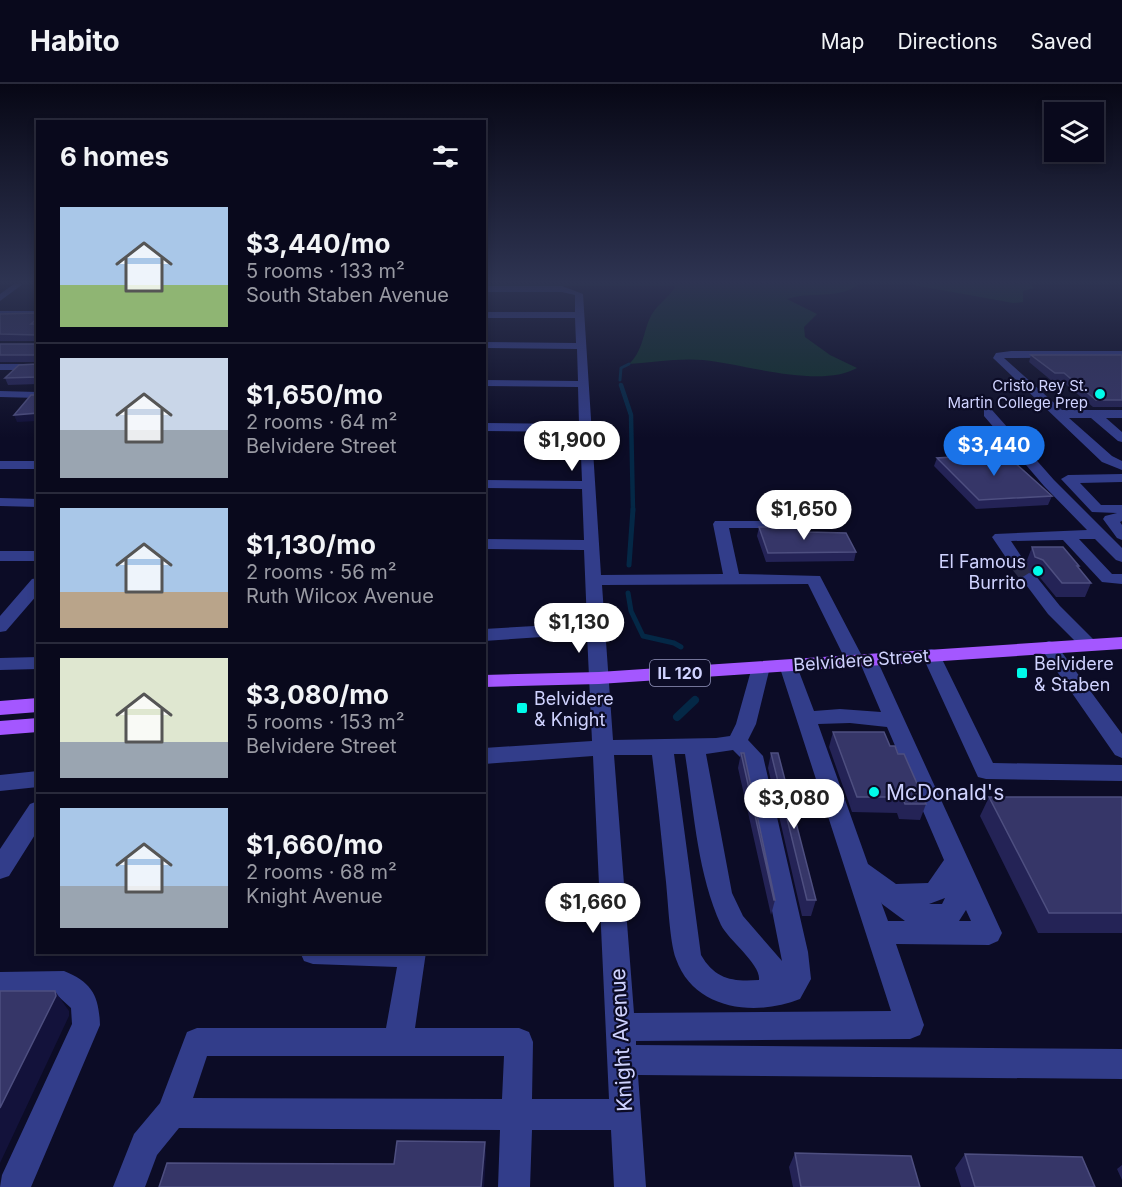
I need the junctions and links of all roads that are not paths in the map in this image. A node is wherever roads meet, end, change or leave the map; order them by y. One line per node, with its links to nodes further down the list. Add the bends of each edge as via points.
1 (581, 335): 3 (street, Knight Avenue)
2 (486, 345): 3 (street)
3 (582, 346): 8 (street, Knight Avenue)
4 (1122, 354): 12 (street, via 1000,355 998,358)
5 (0, 367): 6 (street)
6 (36, 367)
7 (486, 383): 8 (street)
8 (584, 384): 16 (street, Knight Avenue)
9 (0, 394): 10 (street)
10 (36, 395)
11 (988, 412): 29 (street, via 1049,483)
12 (1058, 414): 13 (street); 20 (street, via 1107,459)
13 (1094, 414): 14 (street); 17 (street)
14 (1122, 414)
15 (486, 427): 16 (street)
16 (586, 428): 23 (street, Knight Avenue)
17 (1122, 438)
18 (0, 465): 19 (street)
19 (36, 465)
20 (1122, 466)
21 (1122, 478): 26 (street, via 1068,478 1097,509)
22 (486, 484): 23 (street)
23 (589, 485): 33 (street, Knight Avenue)
24 (0, 502): 25 (street)
25 (36, 502)
26 (1122, 509)
27 (1122, 517): 31 (street, via 1110,519)
28 (764, 524): 37 (street, via 720,524)
29 (1101, 534): 30 (street); 36 (street)
30 (1067, 535): 38 (street); 46 (street, via 1000,537 1054,610)
31 (1122, 535)
32 (486, 544): 33 (street)
33 (592, 545): 39 (street, Knight Avenue)
34 (0, 556): 35 (street)
35 (36, 556)
36 (1122, 557)
37 (732, 578): 39 (street); 49 (street, via 814,579)
38 (1115, 579): 41 (street)
39 (593, 580): 43 (street, Knight Avenue)
40 (36, 585): 42 (street)
41 (1122, 595)
42 (0, 627)
43 (596, 628): 44 (street); 54 (street, Knight Avenue)
44 (486, 635)
45 (1122, 643): 46 (main road, Belvidere Street / IL 120)
46 (1089, 645): 47 (main road, Belvidere Street / IL 120)
47 (1048, 647): 48 (main road, Belvidere Street / IL 120); 67 (street)
48 (931, 656): 49 (main road, Belvidere Street / IL 120); 69 (street, via 986,771)
49 (861, 660): 52 (main road, Belvidere Street / IL 120); 60 (street)
50 (36, 663): 51 (street)
51 (0, 664)
52 (788, 665): 53 (main road, Belvidere Street / IL 120); 59 (street)
53 (761, 667): 54 (main road, Belvidere Street / IL 120); 63 (street, via 746,724)
54 (599, 678): 55 (main road, IL 120); 56 (main road, IL 120); 66 (street, Knight Avenue)
55 (486, 681)
56 (486, 690)
57 (36, 705): 58 (main road)
58 (0, 708)
59 (806, 720): 60 (street, via 852,715); 75 (street)
60 (895, 721): 74 (street)
61 (36, 725): 62 (main road)
62 (0, 728)
63 (737, 742): 65 (street); 79 (street, via 752,756 795,952 796,979 790,990)
64 (662, 747): 65 (street); 66 (street); 79 (street, via 688,957 697,975 712,989)
65 (694, 747): 79 (street, via 720,893 734,924 771,966 774,982)
66 (603, 748): 68 (street); 80 (street, Knight Avenue)
67 (1122, 750)
68 (486, 756)
69 (1122, 773)
70 (36, 779): 71 (street)
71 (0, 783)
72 (36, 813): 73 (street)
73 (2, 864)
74 (954, 865): 75 (street, via 959,897 956,908 947,916 916,914); 76 (street, via 989,933)
75 (858, 870): 76 (street)
76 (879, 932): 80 (street, via 910,1025)
77 (413, 954): 81 (street)
78 (0, 985): 87 (street, via 64,984 85,1002 86,1025)
79 (766, 993)
80 (620, 1027): 82 (street, Knight Avenue)
81 (399, 1041): 84 (street, via 197,1042); 85 (street, via 519,1042)
82 (622, 1060): 83 (street); 86 (street, Knight Avenue)
83 (1122, 1064)
84 (172, 1113): 85 (street); 88 (street, via 145,1145)
85 (516, 1115): 86 (street); 89 (street)
86 (626, 1115): 90 (street, Knight Avenue)
87 (14, 1187)
88 (129, 1187)
89 (514, 1187)
90 (630, 1187)

